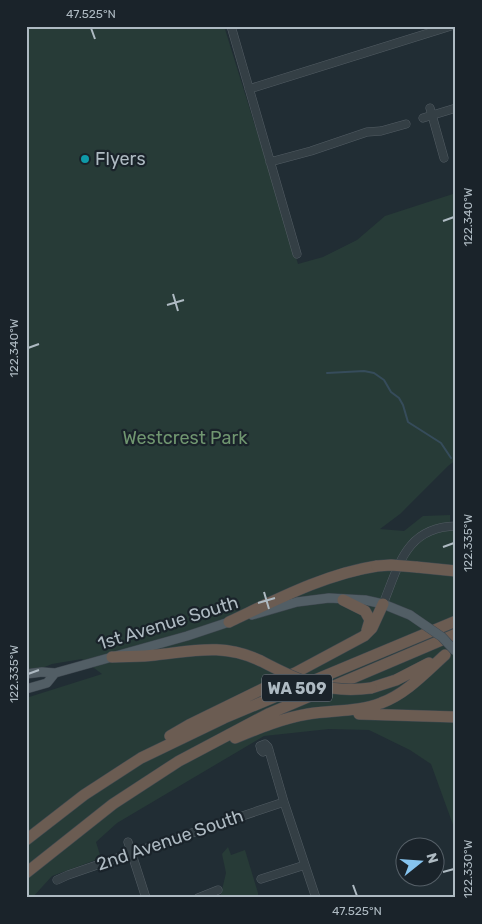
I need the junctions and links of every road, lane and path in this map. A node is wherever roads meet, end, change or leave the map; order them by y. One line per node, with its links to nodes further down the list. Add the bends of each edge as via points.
1 (230, 26): 3 (street)
2 (451, 26): 3 (street)
3 (249, 89): 9 (street)
4 (456, 108): 5 (street)
5 (431, 112): 6 (street); 8 (street)
6 (423, 118)
7 (406, 124): 9 (street, via 367,132)
8 (444, 158)
9 (270, 162): 10 (street)
10 (297, 254)
11 (456, 526): 14 (street, via 435,528 409,546)
12 (456, 571): 16 (highway, bridge, via 377,566 362,569 310,585)
13 (343, 600): 14 (main road, 1st Avenue South); 16 (main road, 1st Avenue South, via 329,598 297,602); 18 (highway, via 368,614 369,623)
14 (384, 604): 18 (highway, via 372,628); 19 (main road, 1st Avenue South, bridge, via 410,615 442,637)
15 (456, 621): 30 (highway, WA 509, via 224,718)
16 (229, 622): 20 (main road, 1st Avenue South)
17 (456, 634): 29 (highway, WA 509, via 277,710)
18 (364, 636): 30 (highway, via 189,725)
19 (453, 651): 20 (highway, bridge, via 396,680 371,688 345,690 298,680 239,652 213,649); 26 (highway, via 389,700)
20 (112, 657): 21 (main road, 1st Avenue South)
21 (52, 673): 22 (main road); 23 (main road); 24 (main road)
22 (26, 674)
23 (26, 681): 24 (main road)
24 (47, 683): 25 (main road)
25 (26, 689)
26 (325, 712): 27 (highway); 29 (highway, via 278,721)
27 (456, 717)
28 (269, 750): 31 (street)
29 (194, 754): 36 (highway, WA 509, via 113,804)
30 (140, 758): 32 (highway, WA 509, via 84,795)
31 (284, 802): 34 (street, 2nd Avenue South); 35 (street)
32 (26, 840)
33 (128, 842): 34 (street)
34 (132, 853): 38 (street, 2nd Avenue South); 40 (street)
35 (305, 866): 37 (street); 42 (street)
36 (26, 873)
37 (261, 879)
38 (57, 880)
39 (218, 890): 41 (street)
40 (146, 898)
41 (198, 898)
42 (316, 898)

